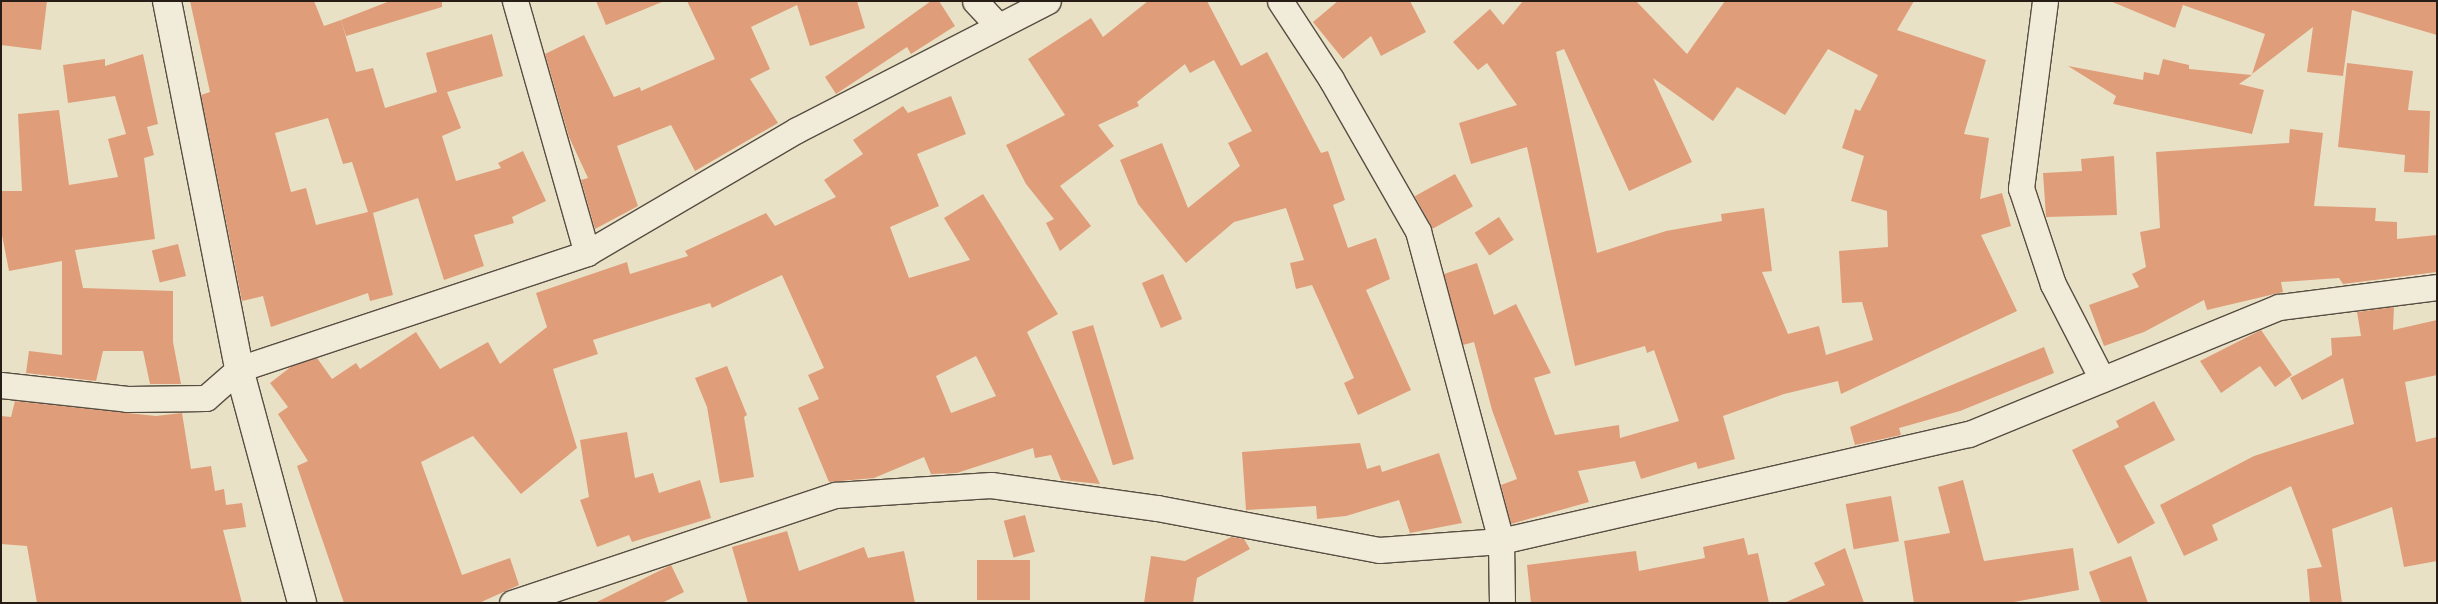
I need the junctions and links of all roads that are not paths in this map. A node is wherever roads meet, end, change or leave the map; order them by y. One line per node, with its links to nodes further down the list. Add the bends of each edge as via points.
1 (167, 1): 10 (street)
2 (515, 1): 8 (street)
3 (975, 1): 7 (street)
4 (1048, 1): 7 (street)
5 (1280, 1): 13 (street, via 1331,79 1418,231)
6 (2045, 1): 11 (street, via 2021,188 2052,284)
7 (998, 26): 8 (street, via 797,130)
8 (587, 253): 10 (street)
9 (2437, 287): 11 (street, via 2279,307)
10 (239, 369): 12 (street, via 206,398 127,399); 14 (street)
11 (2102, 379): 13 (street, via 1969,434)
12 (1, 385)
13 (1501, 541): 15 (street, via 1379,550 1157,508 991,485 835,495); 16 (street)
14 (302, 603)
15 (512, 603)
16 (1502, 603)

